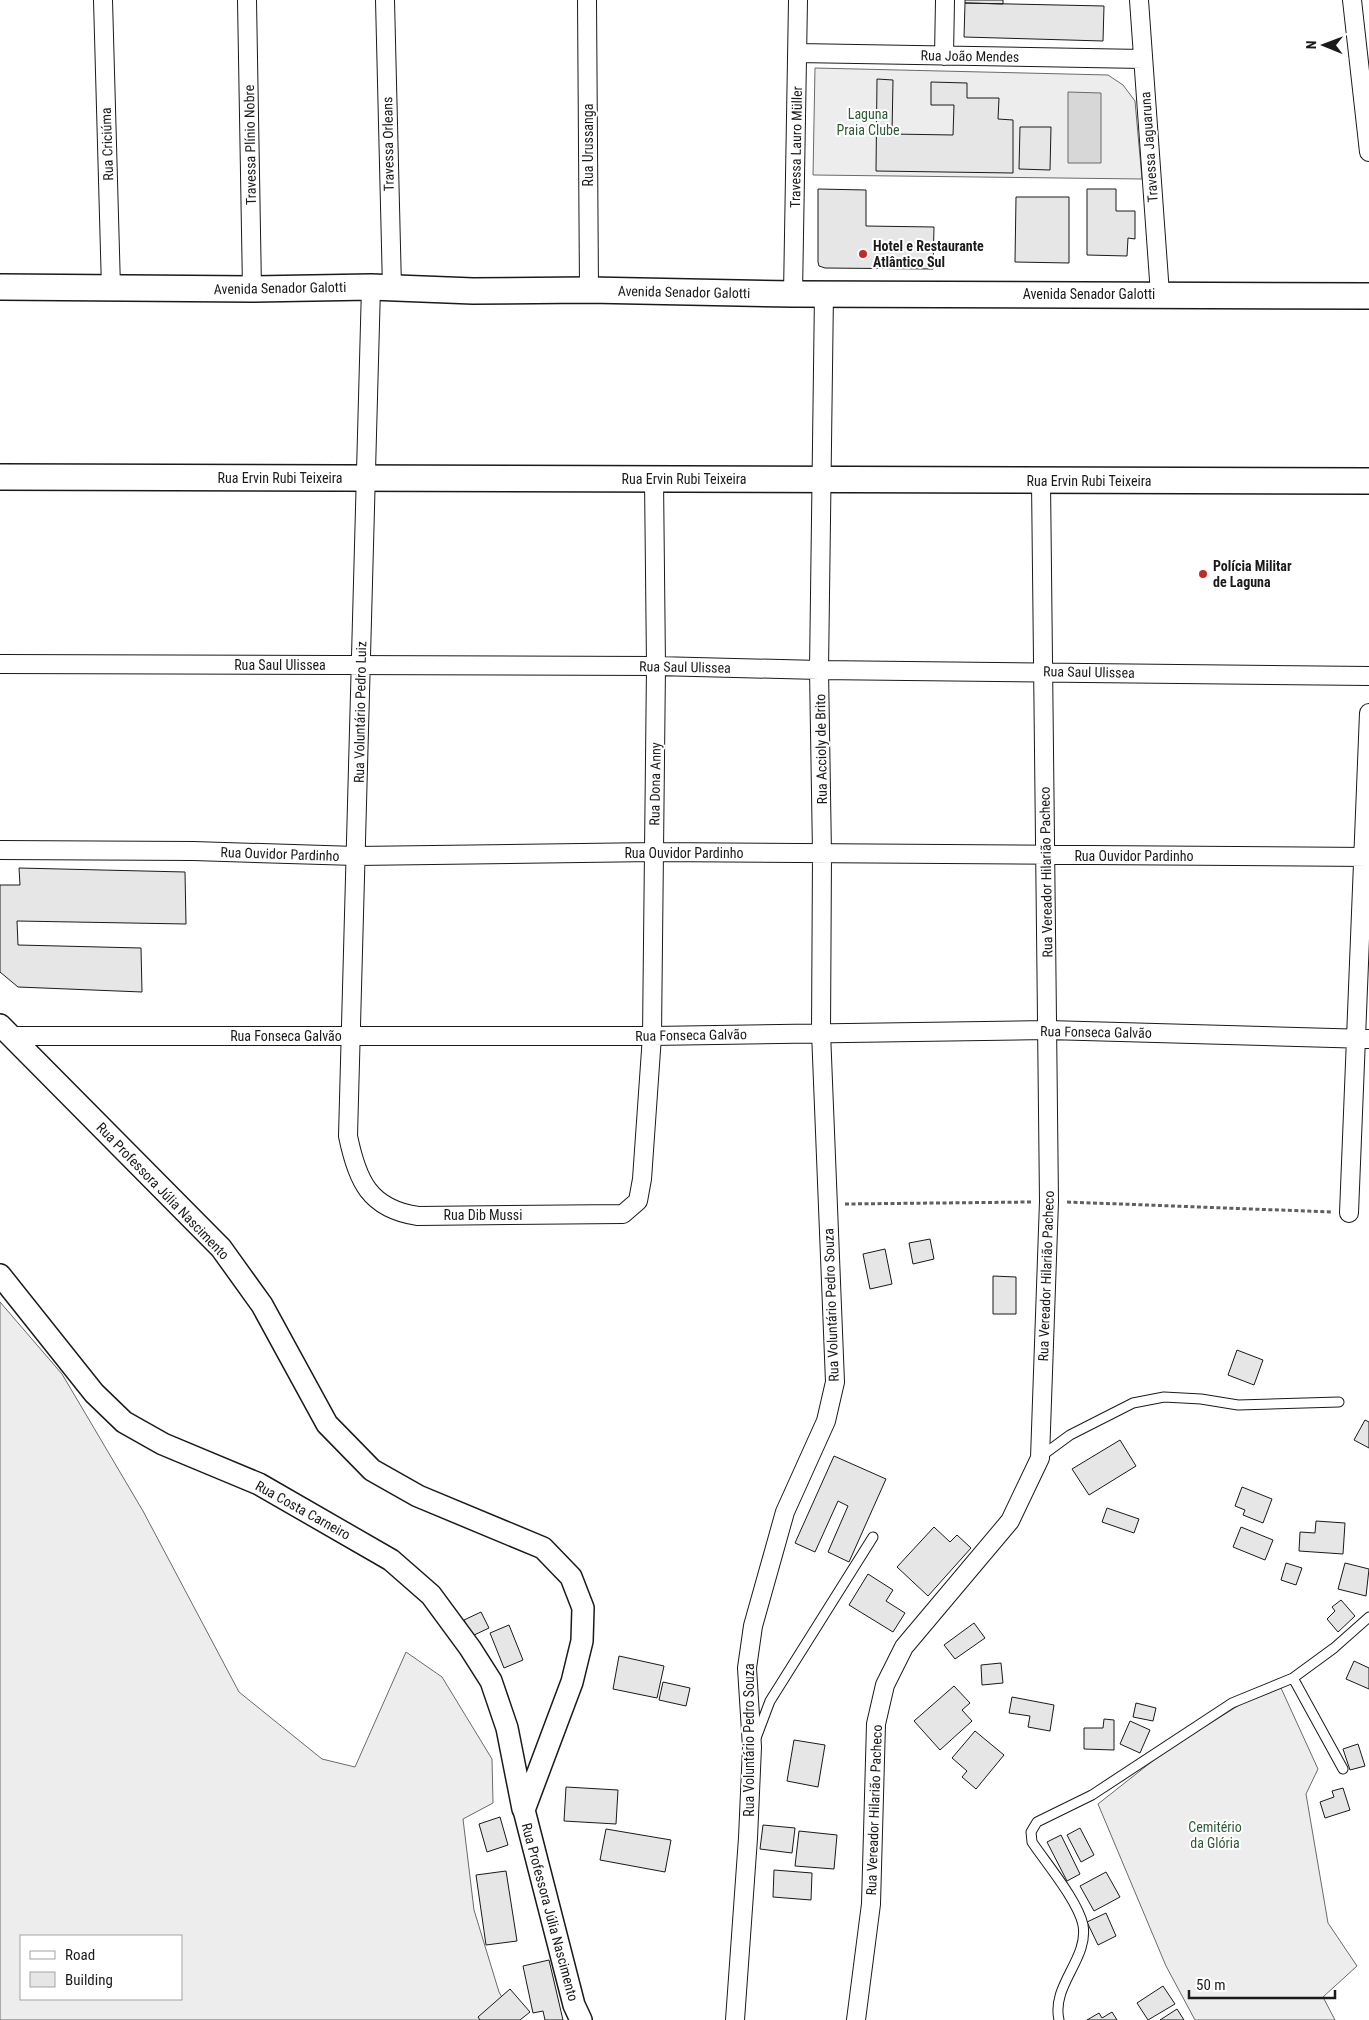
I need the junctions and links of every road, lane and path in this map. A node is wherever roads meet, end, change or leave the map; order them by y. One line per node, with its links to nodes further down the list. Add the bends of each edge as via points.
1 (102, 0): 15 (street, Rua Criciúma)
2 (247, 0): 16 (street, Travessa Plínio Nobre)
3 (385, 0): 13 (street, Travessa Orleans)
4 (587, 0): 17 (street, Rua Urussanga)
5 (798, 0): 9 (street, Travessa Lauro Müller)
6 (945, 0): 10 (street)
7 (1139, 0): 11 (street, Travessa Jaguaruna)
8 (1352, 0): 12 (street)
9 (798, 53): 10 (street, Rua João Mendes); 19 (street, Travessa Lauro Müller)
10 (944, 56): 11 (street, Rua João Mendes)
11 (1143, 59): 20 (street, Travessa Jaguaruna)
12 (1369, 152)
13 (382, 287): 16 (main road, Avenida Senador Galotti); 17 (main road, Avenida Senador Galotti, via 472,291); 23 (street, Rua Voluntário Pedro Luiz)
14 (0, 288): 15 (main road, Avenida Senador Galotti)
15 (111, 288): 16 (main road, Avenida Senador Galotti)
16 (252, 289)
17 (589, 290): 19 (main road, Avenida Senador Galotti)
18 (824, 293): 19 (main road, Avenida Senador Galotti); 20 (main road, Avenida Senador Galotti); 25 (street, Rua Accioly de Brito)
19 (793, 294)
20 (1160, 294): 21 (main road, Avenida Senador Galotti)
21 (1369, 296)
22 (0, 476): 23 (main road, Rua Ervin Rubi Teixeira)
23 (365, 478): 24 (main road, Rua Ervin Rubi Teixeira); 29 (street, Rua Voluntário Pedro Luiz)
24 (654, 479): 25 (main road, Rua Ervin Rubi Teixeira); 30 (street, Rua Dona Anny)
25 (822, 481): 26 (main road, Rua Ervin Rubi Teixeira); 31 (street, Rua Accioly de Brito)
26 (1041, 481): 27 (main road, Rua Ervin Rubi Teixeira); 32 (street, Rua Vereador Hilarião Pacheco)
27 (1369, 481)
28 (0, 664): 29 (street, Rua Saul Ulissea)
29 (360, 665): 30 (street, Rua Saul Ulissea); 39 (street, Rua Voluntário Pedro Luiz)
30 (656, 666): 31 (street, Rua Saul Ulissea); 36 (street, Rua Dona Anny)
31 (820, 670): 32 (street, Rua Saul Ulissea); 37 (street, Rua Accioly de Brito)
32 (1043, 671): 33 (street, Rua Saul Ulissea); 38 (street, Rua Vereador Hilarião Pacheco)
33 (1369, 676)
34 (1369, 713): 40 (street)
35 (0, 850): 39 (street, Rua Ouvidor Pardinho)
36 (654, 852): 37 (street, Rua Ouvidor Pardinho); 39 (street, Rua Ouvidor Pardinho); 45 (street, Rua Dona Anny)
37 (822, 854): 38 (street, Rua Ouvidor Pardinho); 43 (street, Rua Accioly de Brito)
38 (1046, 855): 40 (street, Rua Ouvidor Pardinho); 42 (street, Rua Vereador Hilarião Pacheco)
39 (356, 856): 44 (street, Rua Voluntário Pedro Luiz)
40 (1366, 857): 46 (street)
41 (6, 1030): 44 (street, Rua Fonseca Galvão); 60 (street, Rua Professora Júlia Nascimento, via 221,1248 262,1305 328,1424 372,1470 418,1496 543,1548 570,1577 582,1608 582,1641 572,1682)
42 (1048, 1030): 43 (street, Rua Fonseca Galvão); 46 (street, Rua Fonseca Galvão); 49 (street, Rua Vereador Hilarião Pacheco)
43 (821, 1032): 45 (street, Rua Fonseca Galvão); 50 (street, Rua Accioly de Brito)
44 (349, 1036): 45 (street, Rua Fonseca Galvão); 47 (street, Rua Voluntário Pedro Luiz)
45 (652, 1036): 48 (street, Rua Dona Anny)
46 (1362, 1038): 51 (street)
47 (348, 1136): 48 (street, Rua Dib Mussi, via 355,1167 366,1189 383,1205 400,1213 418,1216 623,1214 638,1201)
48 (642, 1179)
49 (1049, 1201): 50 (path); 51 (path); 54 (street, Rua Vereador Hilarião Pacheco)
50 (828, 1204): 58 (street, Rua Voluntário Pedro Souza, via 835,1382 826,1421 785,1512 753,1626 748,1668)
51 (1349, 1212)
52 (0, 1275): 60 (street, Rua Costa Carneiro, via 94,1393 124,1422 163,1444 259,1484 391,1560 431,1595 490,1681 508,1728)
53 (1339, 1402): 54 (lane, via 1238,1404 1164,1397 1126,1406 1070,1435)
54 (1040, 1458): 63 (street, Rua Vereador Hilarião Pacheco, via 1010,1521 904,1648 885,1685 876,1724 871,1904)
55 (873, 1537): 58 (lane, via 770,1701)
56 (1369, 1617): 57 (lane)
57 (1293, 1678): 59 (lane); 64 (lane, via 1232,1702 1092,1795 1037,1822 1031,1832 1032,1842 1077,1909 1083,1924 1084,1942 1059,1997)
58 (752, 1747): 62 (street, Rua Voluntário Pedro Souza)
59 (1343, 1769)
60 (524, 1810): 61 (street, Rua Professora Júlia Nascimento, via 574,2005)
61 (581, 2020)
62 (734, 2020)
63 (856, 2020)
64 (1059, 2020)

